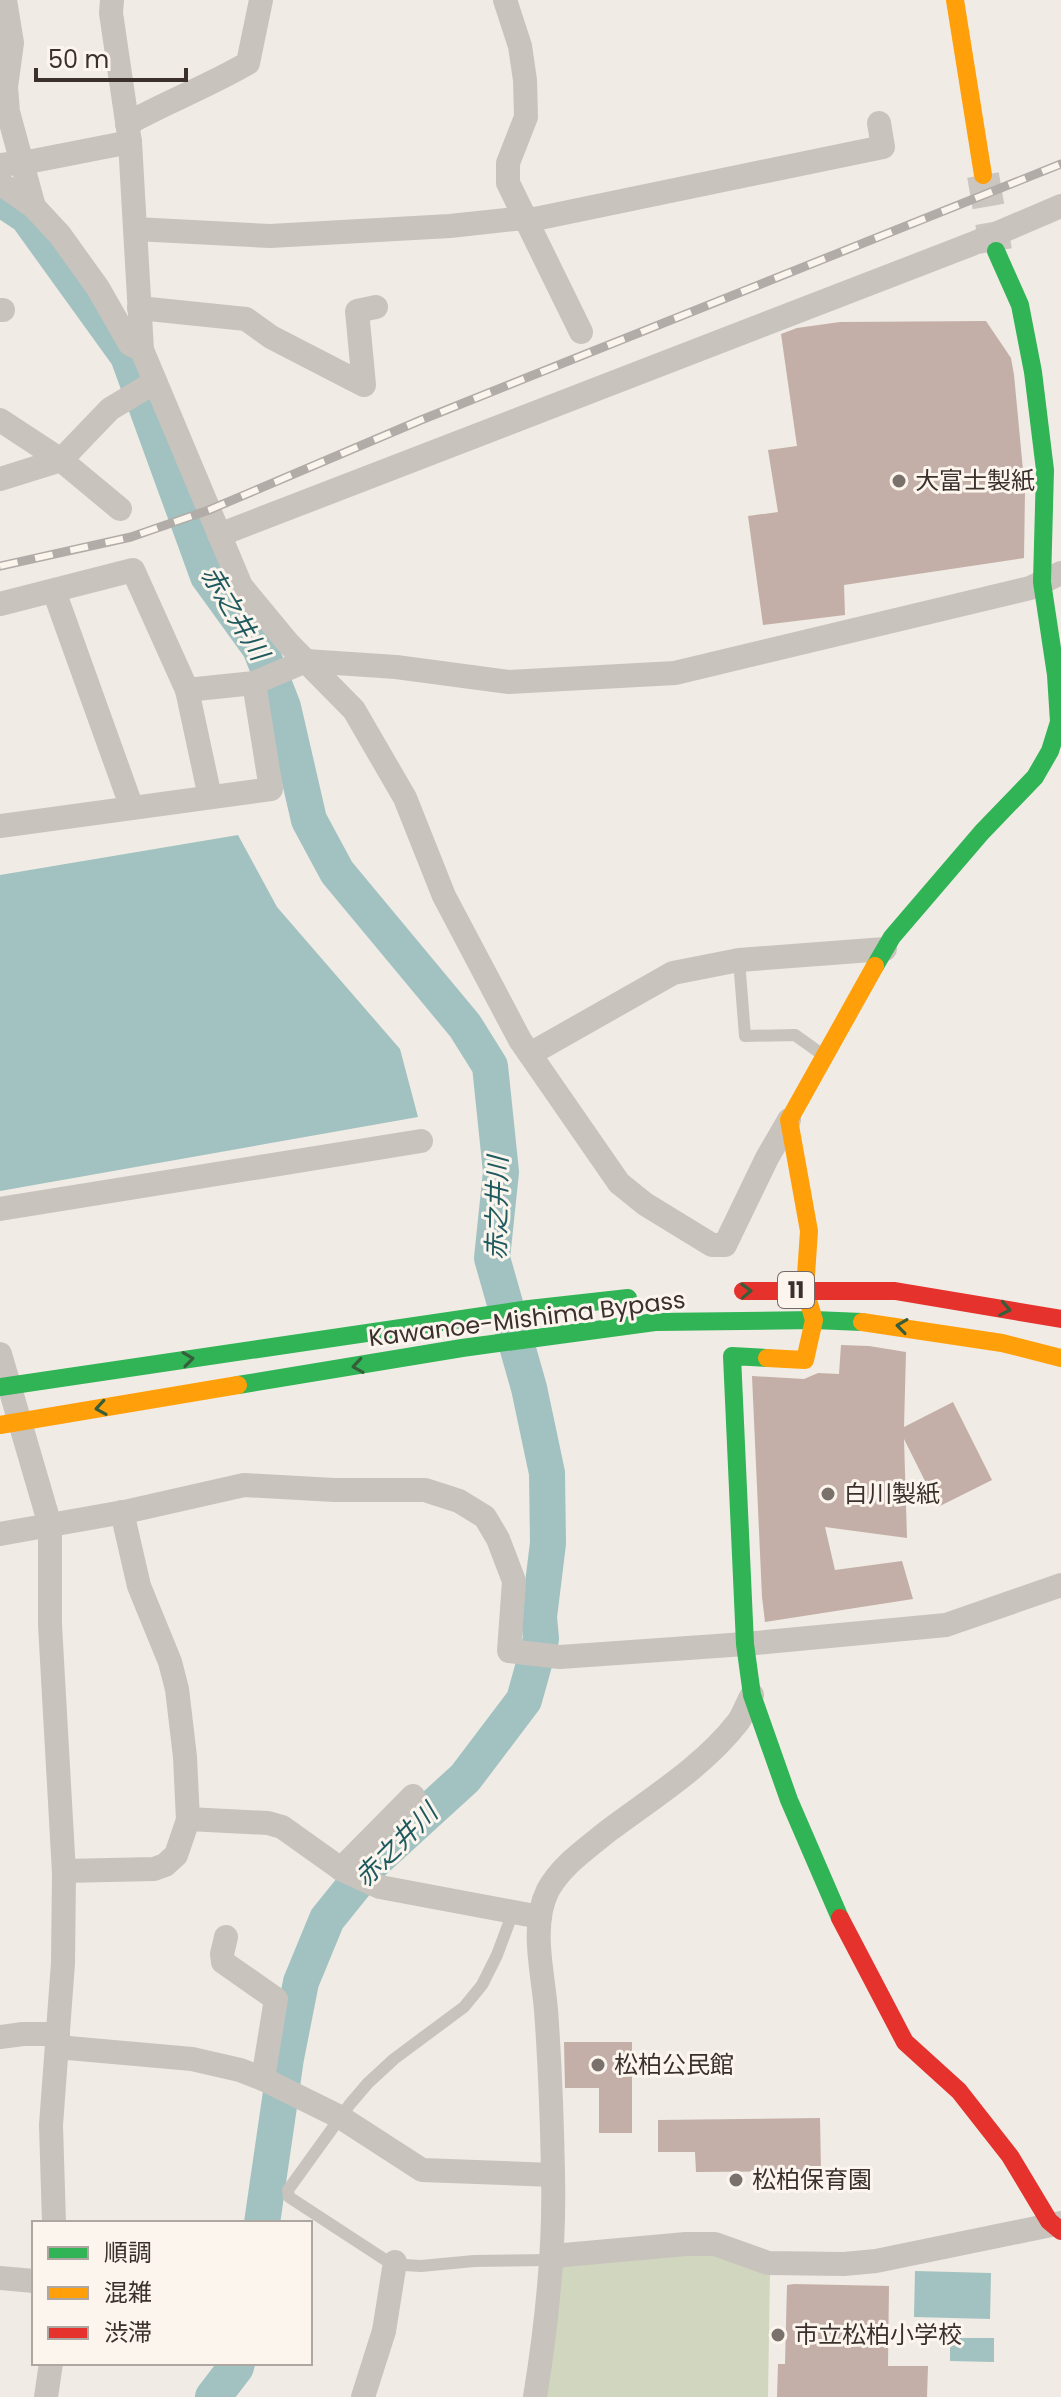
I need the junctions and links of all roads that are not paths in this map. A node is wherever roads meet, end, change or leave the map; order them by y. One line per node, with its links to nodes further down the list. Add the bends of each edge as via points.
1 (5, 0): 8 (street, via 12,43 6,87)
2 (112, 0): 7 (street)
3 (261, 0): 7 (street, via 248,63 161,104)
4 (505, 0): 13 (street, via 525,80 526,117 508,163 508,183)
5 (955, 0): 9 (main road)
6 (879, 123): 13 (street, via 883,147)
7 (128, 133): 8 (street); 14 (street)
8 (11, 164): 12 (street)
9 (983, 175)
10 (0, 183): 12 (street)
11 (1061, 206): 25 (street)
12 (34, 207): 19 (street, via 98,288 130,344)
13 (524, 218): 14 (street, via 270,236); 18 (street)
14 (135, 229): 17 (street)
15 (996, 251): 26 (main road, via 1020,305 1033,372)
16 (376, 307): 17 (street, via 357,311 364,385 246,319)
17 (139, 308): 19 (street)
18 (581, 332)
19 (142, 350): 20 (street)
20 (143, 390): 22 (street, via 110,409); 25 (street)
21 (0, 420): 22 (street)
22 (61, 460): 23 (street); 24 (street)
23 (0, 479)
24 (120, 509)
25 (219, 535): 29 (street, via 241,586 288,643)
26 (1051, 578): 29 (street, via 1030,588 675,673 509,682 396,667); 33 (main road, via 1059,722)
27 (54, 591): 28 (street); 31 (street, via 133,570); 35 (street)
28 (0, 604)
29 (298, 665): 30 (street); 39 (street, via 354,710 405,798 444,896)
30 (259, 682): 31 (street); 34 (street, via 271,789)
31 (187, 690): 34 (street)
32 (1061, 768): 33 (street)
33 (1035, 777): 37 (main road)
34 (210, 797): 35 (street)
35 (132, 808): 36 (street)
36 (0, 826)
37 (885, 949): 38 (street); 40 (main road)
38 (739, 960): 39 (street, via 673,973); 40 (lane, via 745,1036 795,1035)
39 (530, 1054): 41 (street, via 619,1183 712,1245 725,1245)
40 (824, 1056): 41 (main road)
41 (789, 1120): 44 (main road, via 809,1231)
42 (421, 1141): 43 (street)
43 (0, 1209)
44 (805, 1290): 45 (main road, 11, one-way to 44); 47 (main road, 11, one-way to 47, via 895,1291); 48 (main road)
45 (723, 1292)
46 (648, 1296): 51 (main road, Kawanoe-Mishima Bypass, one-way to 46)
47 (1061, 1319)
48 (814, 1320): 50 (main road, Kawanoe-Mishima Bypass / 11, one-way to 48, via 946,1333); 52 (main road, Kawanoe-Mishima Bypass / 11, one-way to 52, via 655,1322 462,1348); 57 (main road, via 805,1360 732,1356)
49 (0, 1354): 51 (street)
50 (1061, 1358)
51 (5, 1386): 52 (street)
52 (11, 1423): 54 (street)
53 (122, 1512): 54 (street); 57 (street, via 244,1485 425,1490 485,1517 498,1539 514,1581 509,1651 560,1657); 60 (street, via 139,1586 177,1689)
54 (50, 1525): 55 (street); 62 (street, via 50,1625)
55 (0, 1534)
56 (1061, 1585): 57 (street, via 946,1625)
57 (745, 1644): 58 (main road)
58 (752, 1695): 64 (street, via 739,1720 688,1771 562,1870); 72 (main road, via 789,1800 838,1913 905,2042 959,2091)
59 (413, 1796): 61 (street)
60 (188, 1819): 61 (street, via 282,1827); 62 (street, via 176,1855 165,1865)
61 (341, 1869): 63 (street, via 380,1887)
62 (64, 1871): 67 (street)
63 (513, 1912): 64 (street); 69 (lane, via 482,1985 464,2007 394,2059)
64 (540, 1917): 70 (street)
65 (226, 1937): 68 (street, via 223,1962 276,1999)
66 (0, 2037): 67 (street, via 23,2034)
67 (58, 2040): 68 (street, via 192,2059); 71 (street, via 51,2125)
68 (263, 2079): 69 (street)
69 (340, 2117): 70 (street, via 422,2170); 74 (lane, via 288,2190 289,2197)
70 (553, 2175): 73 (street)
71 (54, 2221)
72 (1058, 2226): 73 (street, via 844,2264 768,2263 715,2244)
73 (552, 2258): 74 (lane, via 421,2266); 80 (street)
74 (395, 2262): 79 (street, via 384,2331)
75 (0, 2278): 76 (street)
76 (32, 2281)
77 (51, 2365): 78 (street)
78 (46, 2397)
79 (363, 2397)
80 (535, 2397)

